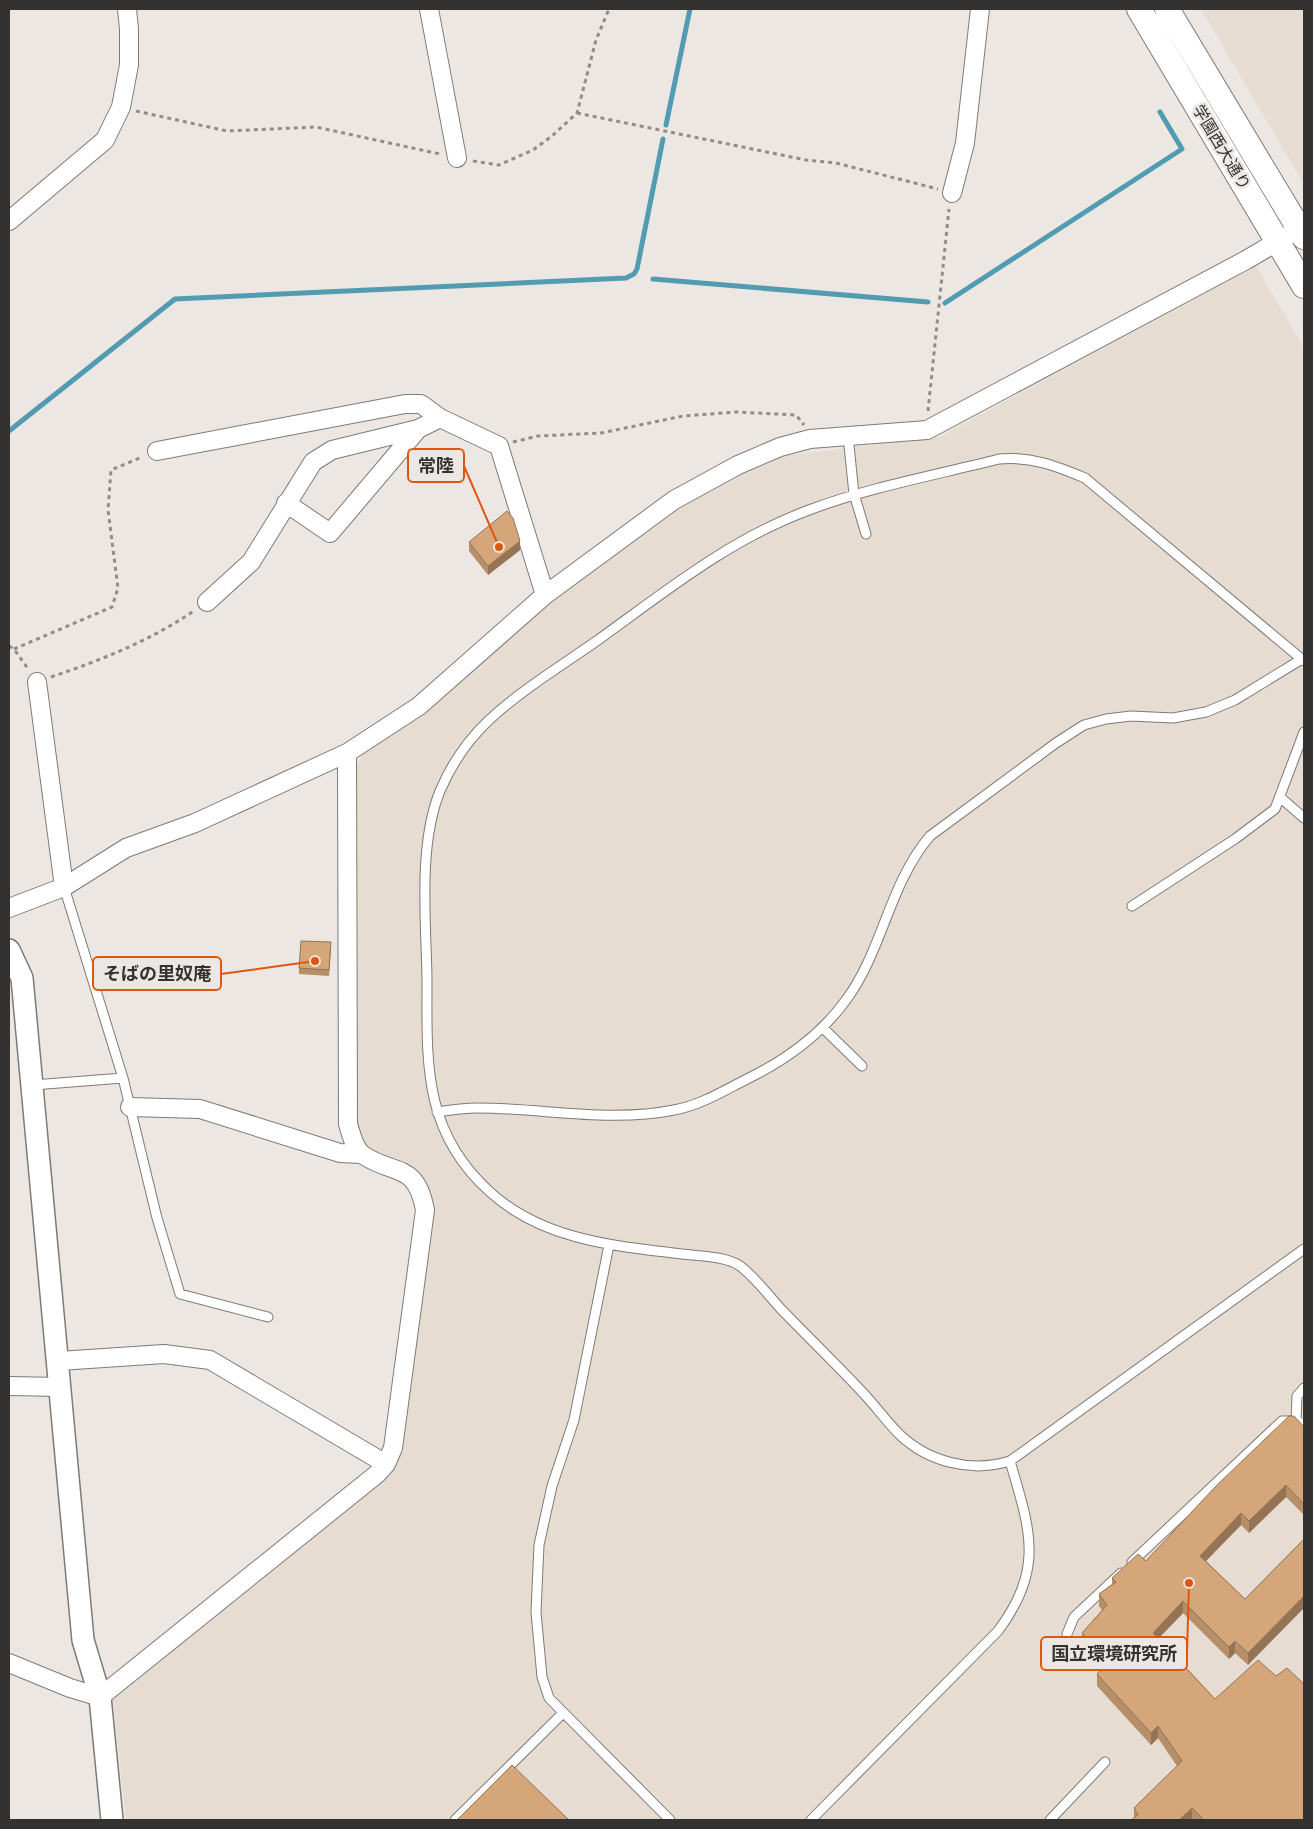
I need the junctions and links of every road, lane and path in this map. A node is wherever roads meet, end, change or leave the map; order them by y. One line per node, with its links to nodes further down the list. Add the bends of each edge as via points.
1 (127, 9): 7 (street, via 129,65)
2 (429, 9): 9 (street)
3 (609, 9): 8 (path, via 596,40)
4 (980, 9): 10 (street, via 965,143)
5 (1139, 9): 13 (main road, 学園西大通り)
6 (1167, 9): 12 (main road, 学園西大通り)
7 (121, 107): 9 (path, via 227,131 316,127); 11 (street, via 105,140)
8 (577, 113): 9 (path, via 533,150 499,165); 10 (path, via 806,160 836,162)
9 (457, 158)
10 (952, 193): 17 (path, via 947,214)
11 (9, 221)
12 (1303, 231): 13 (street)
13 (1278, 242): 14 (main road, 学園西大通り); 17 (street)
14 (1304, 286)
15 (440, 418): 16 (street); 20 (street); 21 (street, via 421,404 405,404)
16 (418, 429): 23 (street, via 332,450 313,462); 23 (street, via 330,533)
17 (927, 430): 18 (street)
18 (848, 436): 19 (street); 22 (lane)
19 (810, 439): 20 (path, via 796,415 736,412 683,416 601,433 538,436); 25 (street, via 738,465 674,500)
20 (498, 446): 25 (street)
21 (157, 451): 28 (path, via 111,470 108,510 118,588 112,607)
22 (854, 494): 24 (lane); 29 (lane, via 999,459 1021,457 1049,463 1085,478); 44 (lane, via 766,528 718,555 507,705 486,722 455,761 430,819 427,846 427,1064)
23 (286, 503): 26 (street, via 251,562)
24 (866, 534)
25 (545, 595): 32 (street, via 419,706)
26 (207, 602): 30 (path, via 160,634)
27 (9, 646): 28 (path)
28 (14, 649): 30 (path)
29 (1303, 660): 39 (lane, via 1235,700 1206,712 1173,718 1131,716 1084,725 930,836 914,854 861,977)
30 (37, 682): 35 (street)
31 (1304, 732): 33 (lane)
32 (347, 753): 35 (street, via 195,823 126,848); 45 (street, via 348,1124)
33 (1281, 798): 34 (lane); 36 (lane, via 1275,809 1235,839)
34 (1304, 818)
35 (64, 887): 37 (street); 41 (lane)
36 (1132, 906)
37 (9, 908)
38 (9, 950): 42 (street, via 22,978)
39 (823, 1028): 40 (lane); 44 (lane, via 772,1067 718,1096 675,1110 633,1116 477,1108)
40 (862, 1066)
41 (123, 1078): 42 (lane); 43 (lane)
42 (33, 1085): 49 (street)
43 (130, 1107): 45 (street, via 200,1109 340,1153); 48 (lane, via 157,1218 180,1294)
44 (437, 1112): 46 (lane, via 449,1139 468,1168 490,1192 513,1210 565,1235)
45 (361, 1154): 55 (street, via 414,1179 422,1194 425,1210 393,1448)
46 (609, 1245): 54 (lane, via 737,1263 900,1435 915,1446 955,1465); 59 (lane, via 574,1420 552,1486 539,1545 536,1612 542,1678 548,1698)
47 (1304, 1249): 54 (lane)
48 (268, 1317)
49 (59, 1361): 51 (street); 55 (street, via 164,1354 210,1360)
50 (9, 1386): 51 (street)
51 (61, 1387): 58 (street, via 84,1640)
52 (1304, 1388): 53 (lane, via 1297,1396)
53 (1300, 1422): 56 (lane, via 1282,1421 1267,1434 1074,1617)
54 (1010, 1461): 66 (lane, via 1030,1537 1030,1564 1015,1608 998,1631)
55 (386, 1464): 58 (street)
56 (1067, 1634)
57 (9, 1663): 58 (street)
58 (100, 1697): 63 (street)
59 (562, 1714): 61 (lane); 65 (lane)
60 (1105, 1762): 67 (lane)
61 (512, 1764): 62 (lane); 64 (lane)
62 (519, 1771)
63 (112, 1820)
64 (455, 1820)
65 (670, 1820)
66 (811, 1820)
67 (1050, 1820)

